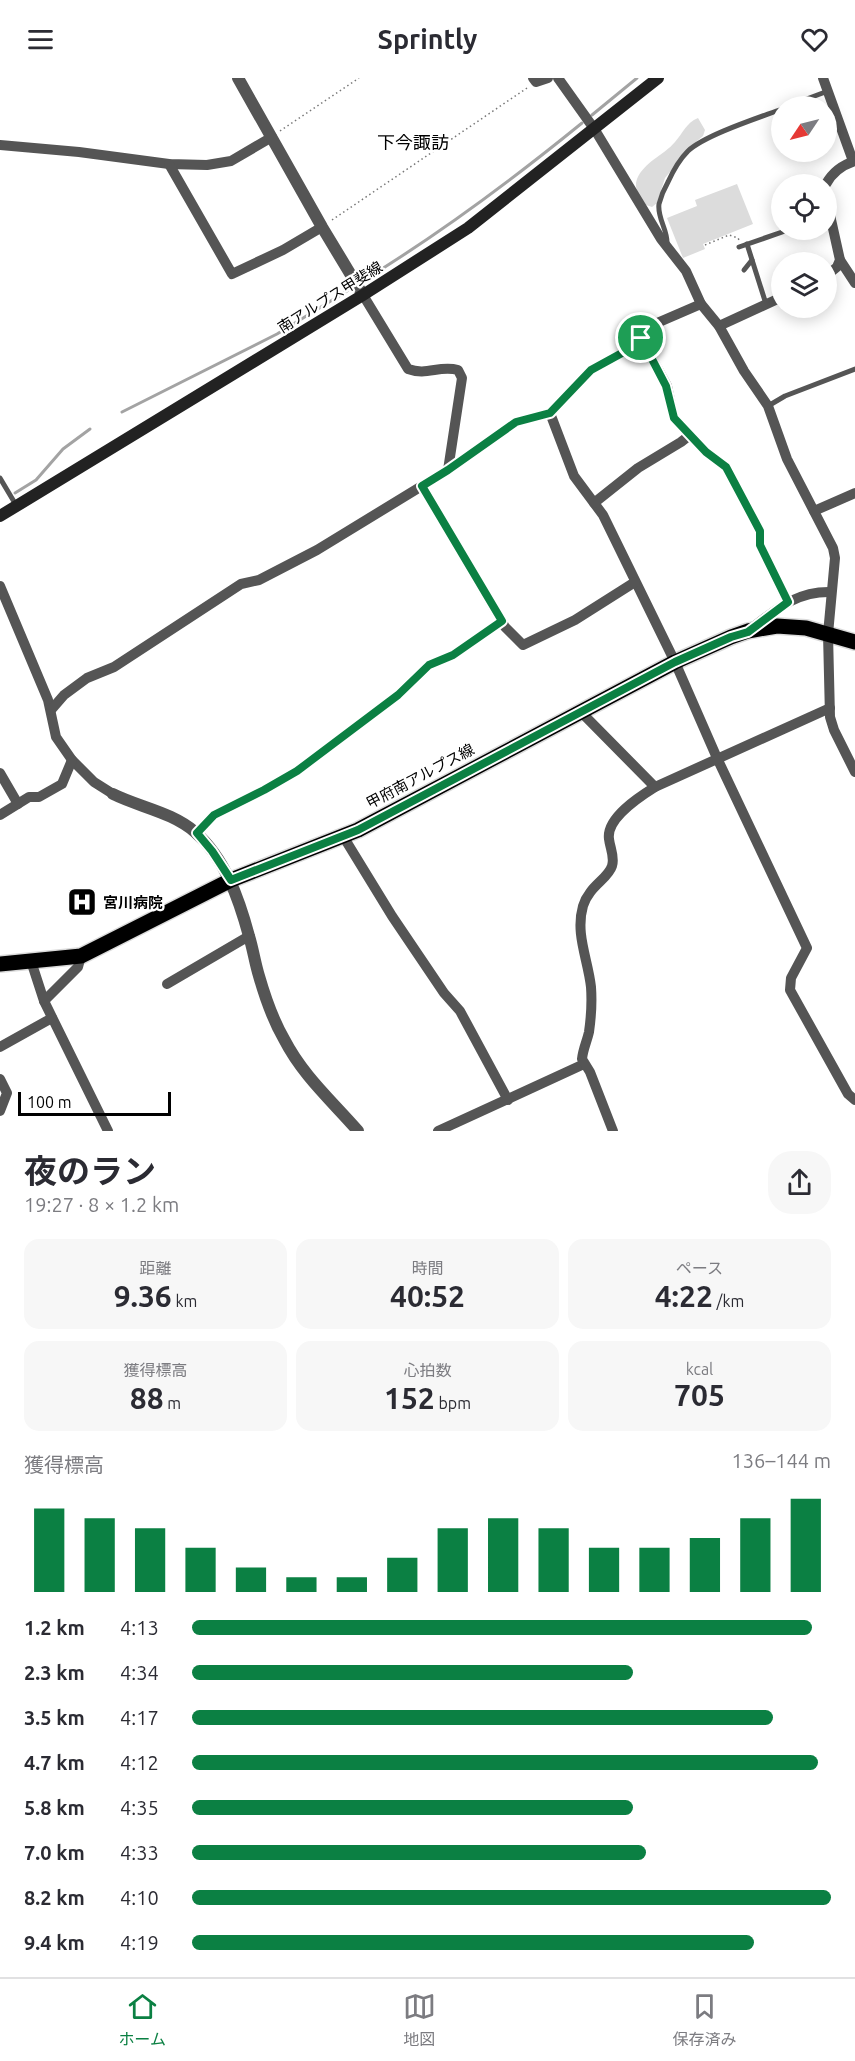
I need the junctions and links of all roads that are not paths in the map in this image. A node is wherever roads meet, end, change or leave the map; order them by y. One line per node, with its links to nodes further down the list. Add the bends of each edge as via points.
1 (238, 78): 11 (street)
2 (548, 78): 6 (street)
3 (558, 78): 10 (street)
4 (658, 78): 10 (main road, 南アルプス甲斐線)
5 (824, 78): 7 (street)
6 (534, 80)
7 (828, 92): 8 (lane); 13 (street)
8 (817, 96)
9 (771, 113): 19 (lane, via 702,141 674,169 659,205)
10 (595, 130): 19 (street); 27 (main road, 南アルプス甲斐線, via 468,228)
11 (272, 137): 14 (street, via 231,161); 16 (street)
12 (0, 145): 14 (street)
13 (854, 161): 15 (street)
14 (169, 164): 16 (street, via 232,274)
15 (833, 174)
16 (322, 227): 27 (street)
17 (771, 236): 20 (lane, via 743,246)
18 (835, 240): 21 (street)
19 (666, 246): 29 (street, via 686,271)
20 (752, 260): 23 (lane); 24 (lane)
21 (840, 260): 22 (street); 26 (street)
22 (837, 267)
23 (744, 270)
24 (757, 275): 25 (lane); 30 (lane)
25 (750, 278)
26 (855, 283)
27 (363, 296): 37 (street, via 408,369 420,373 447,367 458,370 462,378); 42 (main road, 南アルプス甲斐線)
28 (771, 302): 30 (street)
29 (701, 304): 31 (street); 32 (street, via 657,323)
30 (766, 304): 31 (street)
31 (719, 326): 34 (street)
32 (641, 338): 35 (street, via 591,370); 36 (street, via 666,386 674,418)
33 (855, 369): 34 (lane)
34 (768, 406): 43 (street)
35 (550, 413): 37 (street, via 516,422); 41 (street, via 574,476)
36 (690, 435): 41 (street, via 638,468); 48 (street, via 726,467 760,531 760,545)
37 (448, 470): 39 (street)
38 (0, 478): 42 (lane)
39 (422, 486): 45 (street, via 502,621 523,645 575,620); 54 (street, via 317,550 259,580 241,584 114,667 87,678 64,694)
40 (855, 493): 43 (street)
41 (594, 503): 45 (street)
42 (17, 506): 44 (main road, 南アルプス甲斐線)
43 (814, 511): 47 (street, via 835,558)
44 (0, 516)
45 (635, 582): 52 (street)
46 (0, 586): 54 (street)
47 (831, 592): 48 (street, via 820,591); 50 (street)
48 (788, 602): 49 (street)
49 (748, 632): 50 (main road, 甲府南アルプス線, via 777,626); 52 (main road, 甲府南アルプス線)
50 (828, 634): 51 (main road, 甲府南アルプス線); 53 (street)
51 (855, 642)
52 (675, 662): 55 (main road, 甲府南アルプス線); 56 (street)
53 (830, 708): 56 (street); 59 (street, via 834,730)
54 (51, 711): 57 (street, via 56,737)
55 (580, 711): 61 (street); 66 (main road, 甲府南アルプス線)
56 (717, 758): 61 (street); 79 (street, via 807,948 791,978 790,990)
57 (72, 760): 62 (street); 63 (street, via 62,784)
58 (297, 771): 65 (street, via 214,815)
59 (855, 772)
60 (0, 773): 63 (street)
61 (655, 787): 76 (street, via 613,821 609,832 612,869 590,890 584,904 581,942 591,986)
62 (113, 794): 65 (street, via 166,815)
63 (18, 804): 64 (street)
64 (0, 814)
65 (197, 833): 67 (street)
66 (343, 836): 67 (main road, 甲府南アルプス線); 78 (street, via 392,916 460,1011)
67 (231, 880): 68 (street); 69 (main road, 甲府南アルプス線)
68 (249, 936): 72 (street); 82 (street, via 258,975 283,1039 304,1073)
69 (81, 956): 70 (main road, 甲府南アルプス線); 73 (street, via 78,967)
70 (31, 961): 71 (main road, 甲府南アルプス線); 73 (street)
71 (0, 964)
72 (167, 984)
73 (44, 1001): 74 (street)
74 (52, 1018): 75 (street); 81 (street)
75 (0, 1047)
76 (584, 1064): 78 (street); 84 (street)
77 (0, 1079): 80 (street, via 8,1093)
78 (508, 1100): 83 (street)
79 (855, 1100)
80 (0, 1111)
81 (108, 1131)
82 (358, 1131)
83 (438, 1131)
84 (613, 1131)

